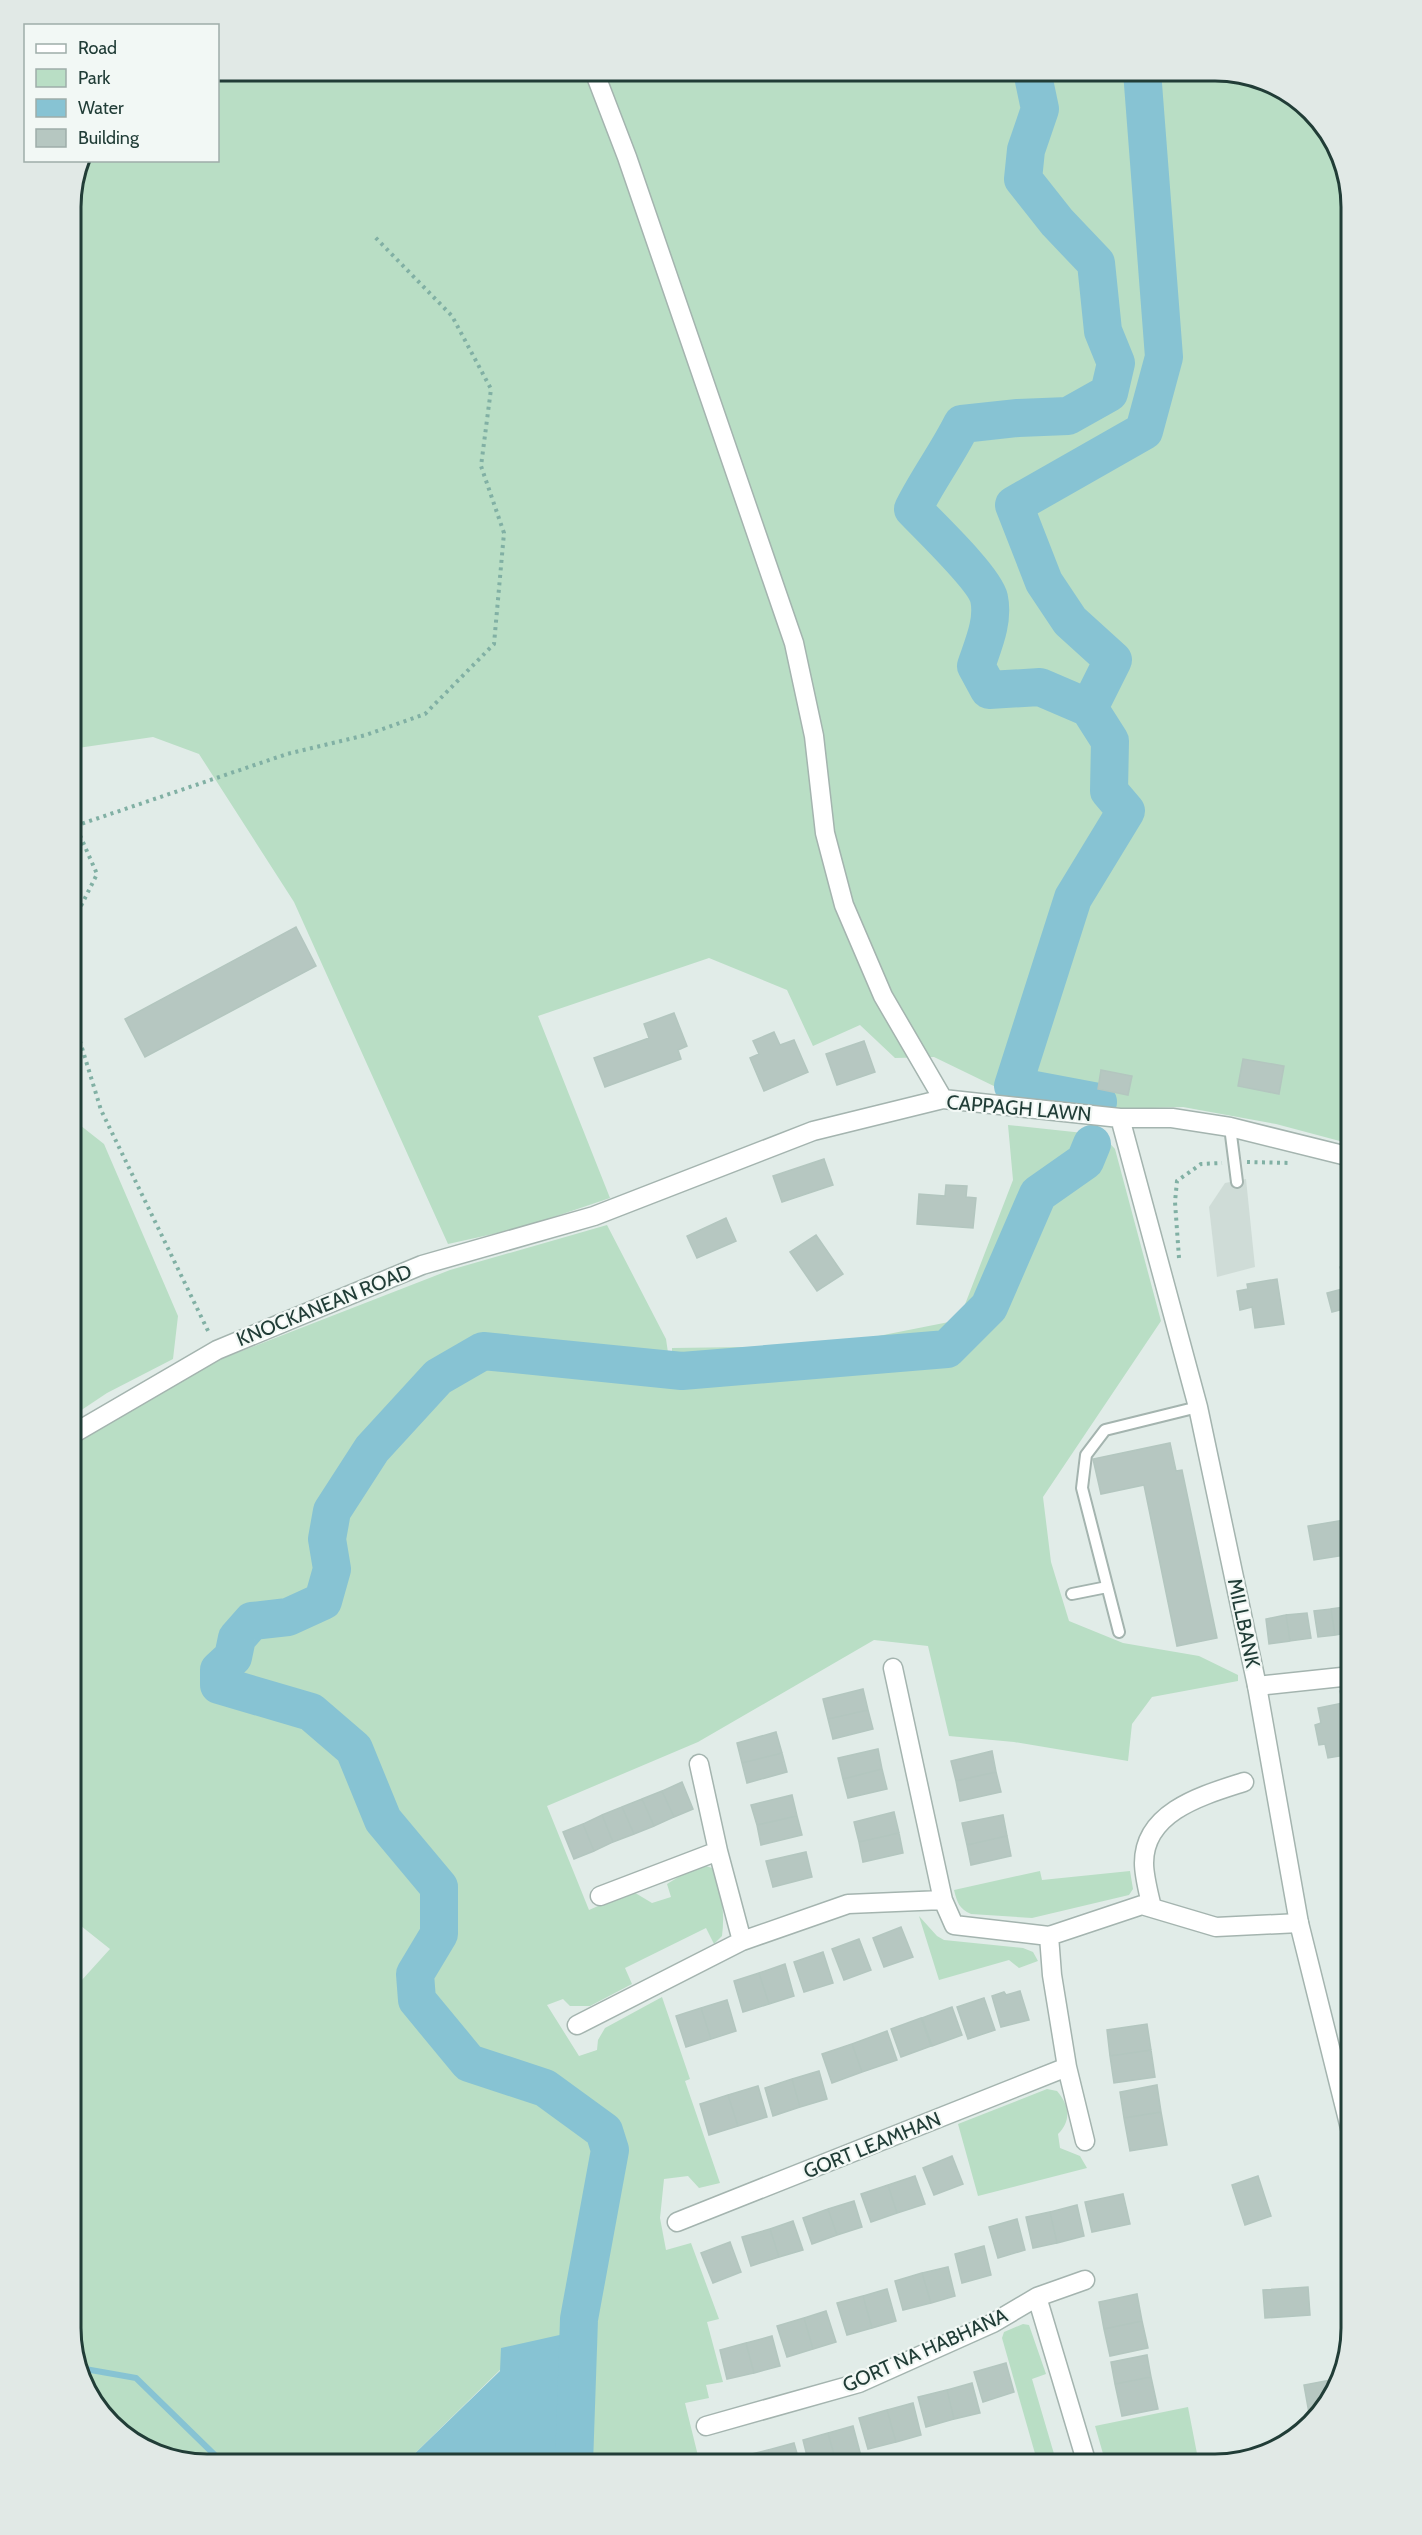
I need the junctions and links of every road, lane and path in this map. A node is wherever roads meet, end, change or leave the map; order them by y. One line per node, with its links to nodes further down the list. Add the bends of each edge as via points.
1 (598, 81): 7 (street, via 794,643 814,736 825,834 844,905 883,996)
2 (373, 235): 3 (path, via 452,316 491,389 481,466 504,533 494,644 425,714 366,735 286,753)
3 (81, 824)
4 (81, 839): 5 (path, via 97,874)
5 (81, 906)
6 (81, 1045): 13 (path, via 101,1110)
7 (943, 1099): 8 (street, CAPPAGH LAWN); 12 (street, CAPPAGH LAWN, via 813,1131)
8 (1120, 1118): 9 (street, CAPPAGH LAWN, via 1172,1118); 14 (street, MILLBANK)
9 (1230, 1127): 10 (street, CAPPAGH LAWN); 11 (lane)
10 (1341, 1154)
11 (1237, 1182)
12 (594, 1216): 13 (street, KNOCKANEAN ROAD, via 422,1265)
13 (217, 1350): 15 (street, KNOCKANEAN ROAD)
14 (1198, 1407): 16 (lane, via 1105,1430 1086,1455 1082,1488); 21 (street, MILLBANK)
15 (81, 1428)
16 (1107, 1587): 17 (lane); 18 (lane)
17 (1072, 1594)
18 (1119, 1632)
19 (893, 1668): 26 (street)
20 (1341, 1677): 21 (street)
21 (1257, 1686): 28 (street, MILLBANK)
22 (699, 1764): 24 (street)
23 (1244, 1782): 27 (street, via 1208,1793 1158,1823 1147,1842 1144,1863)
24 (718, 1851): 25 (street); 30 (street)
25 (600, 1896)
26 (944, 1900): 29 (street, via 954,1925); 30 (street, via 848,1904)
27 (1152, 1908): 28 (street, via 1216,1927); 29 (street, via 1142,1905)
28 (1299, 1923): 33 (street, MILLBANK)
29 (1049, 1936): 32 (street)
30 (742, 1941): 31 (street)
31 (577, 2025)
32 (1067, 2067): 34 (street); 35 (street, GORT LEAMHAN)
33 (1341, 2089)
34 (1085, 2141)
35 (677, 2222)
36 (1085, 2280): 37 (street, GORT NA HABHANA)
37 (1037, 2297): 38 (street, GORT NA HABHANA, via 993,2323 859,2384); 39 (street)
38 (706, 2426)
39 (1084, 2454)

